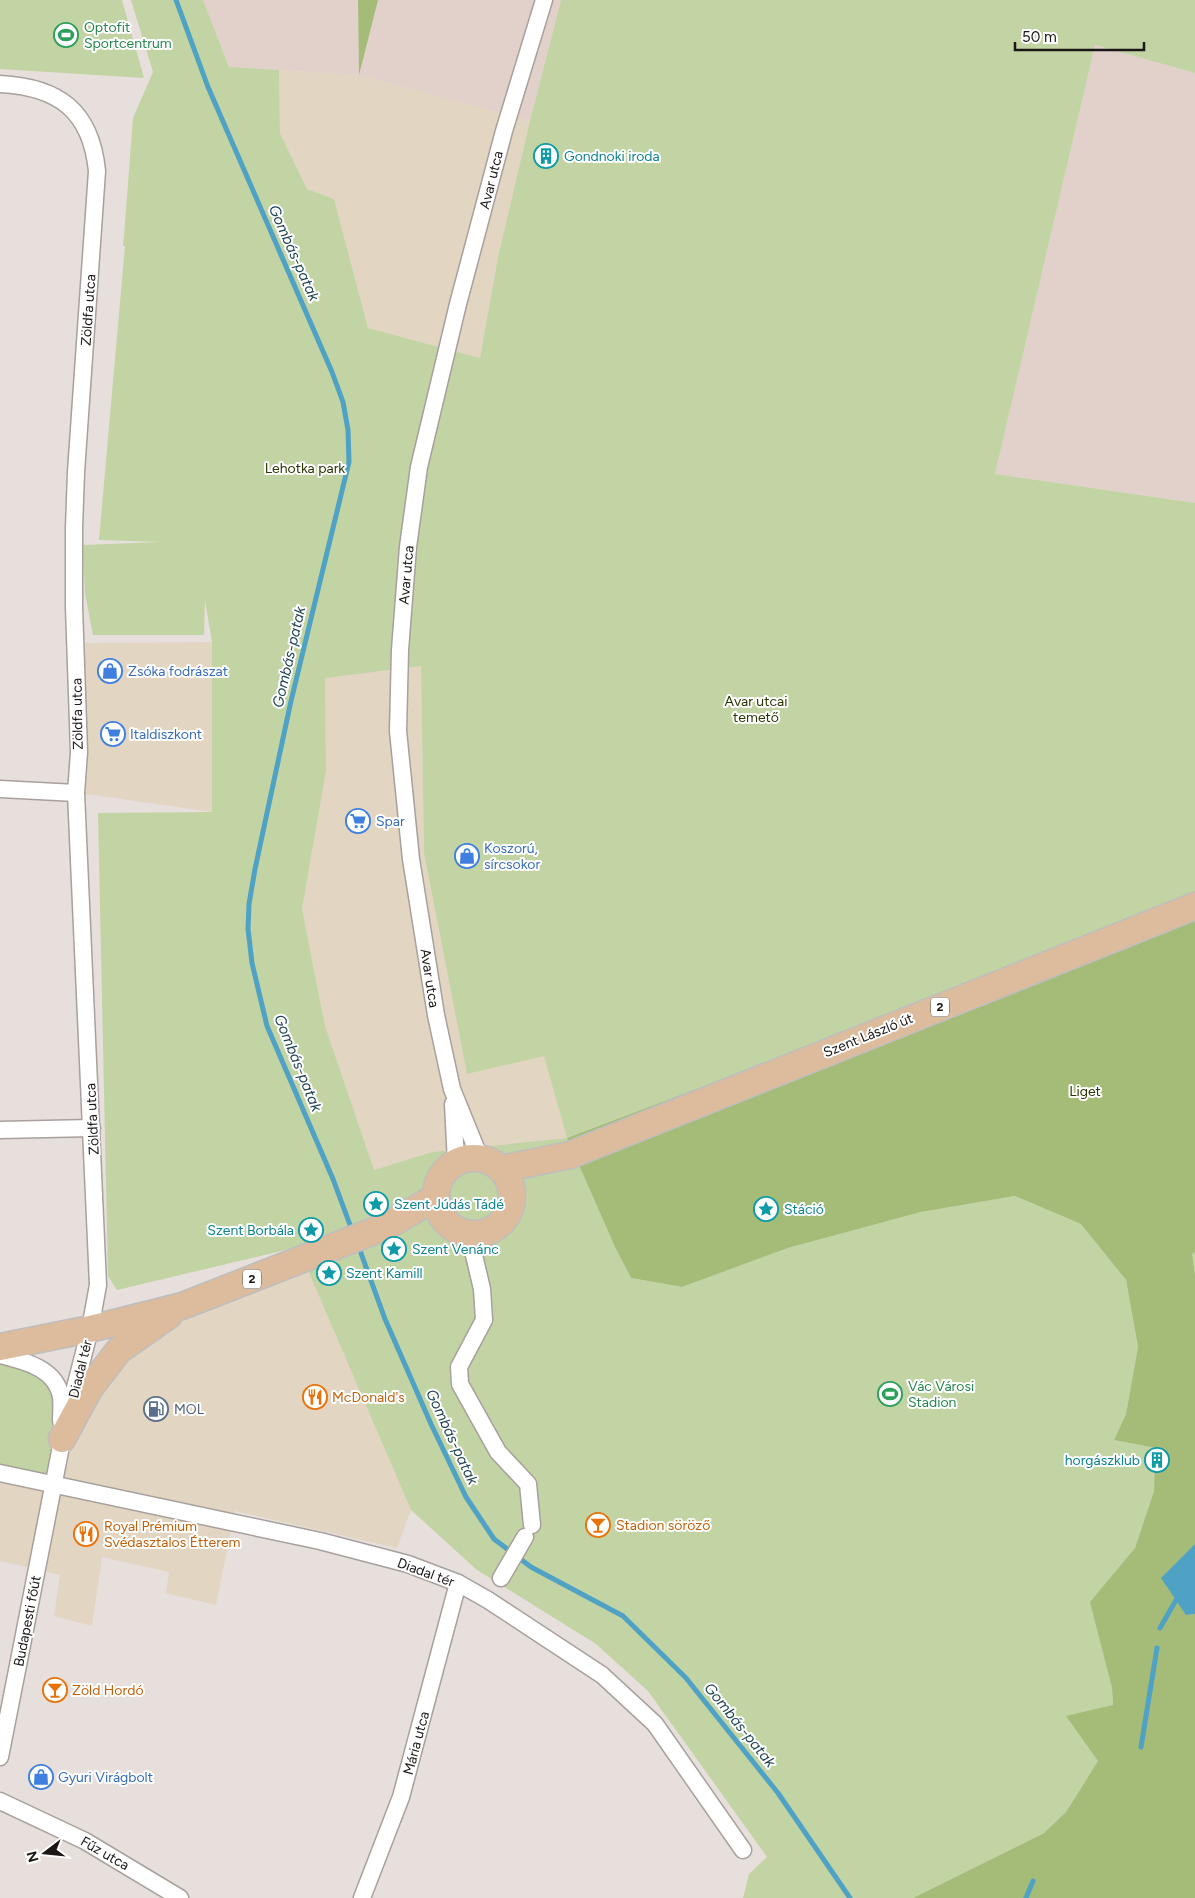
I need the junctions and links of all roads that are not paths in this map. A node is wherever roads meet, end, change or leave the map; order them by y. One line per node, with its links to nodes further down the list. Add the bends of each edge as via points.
1 (544, 0): 6 (street, Avar utca, via 504,130 458,304 419,467 408,546 398,731 402,784 410,859)
2 (0, 84): 4 (street, Zöldfa utca, via 42,91 70,107 84,122 92,140 97,171 75,499 74,607 79,752)
3 (0, 789): 4 (street)
4 (76, 793): 7 (street, Zöldfa utca)
5 (1195, 906): 9 (main road, Szent László út / 2)
6 (452, 1089): 10 (street, Avar utca); 10 (street)
7 (92, 1128): 8 (street); 17 (street, Zöldfa utca, via 98,1285)
8 (0, 1130)
9 (570, 1155): 10 (main road, 2); 11 (main road, 2)
10 (479, 1163): 11 (main road, via 509,1180); 12 (main road, via 445,1170 438,1183)
11 (512, 1194): 15 (main road, via 508,1212 496,1227)
12 (436, 1197): 13 (main road, via 438,1210); 14 (main road, 2)
13 (446, 1222): 14 (main road, 2); 15 (main road)
14 (387, 1226): 16 (main road, 2)
15 (469, 1234): 23 (street, via 482,1289 484,1320 459,1368 460,1384 498,1452 528,1484 528,1531)
16 (182, 1306): 17 (main road, 2); 20 (main road, via 119,1350 89,1389)
17 (90, 1329): 18 (main road, 2); 20 (street, Diadal tér)
18 (0, 1347)
19 (0, 1355): 20 (street, Diadal tér, via 33,1364 52,1378 60,1396)
20 (62, 1439): 22 (street, Diadal tér)
21 (0, 1473): 22 (street)
22 (53, 1485): 24 (street, Diadal tér, via 347,1548 408,1564); 25 (street, Budapesti főút)
23 (501, 1578)
24 (458, 1583): 27 (street, Diadal tér, via 602,1674 655,1724); 29 (street, Mária utca, via 401,1798)
25 (0, 1757)
26 (0, 1801): 28 (street, Fűz utca, via 85,1841)
27 (744, 1850)
28 (180, 1898)
29 (362, 1898)

